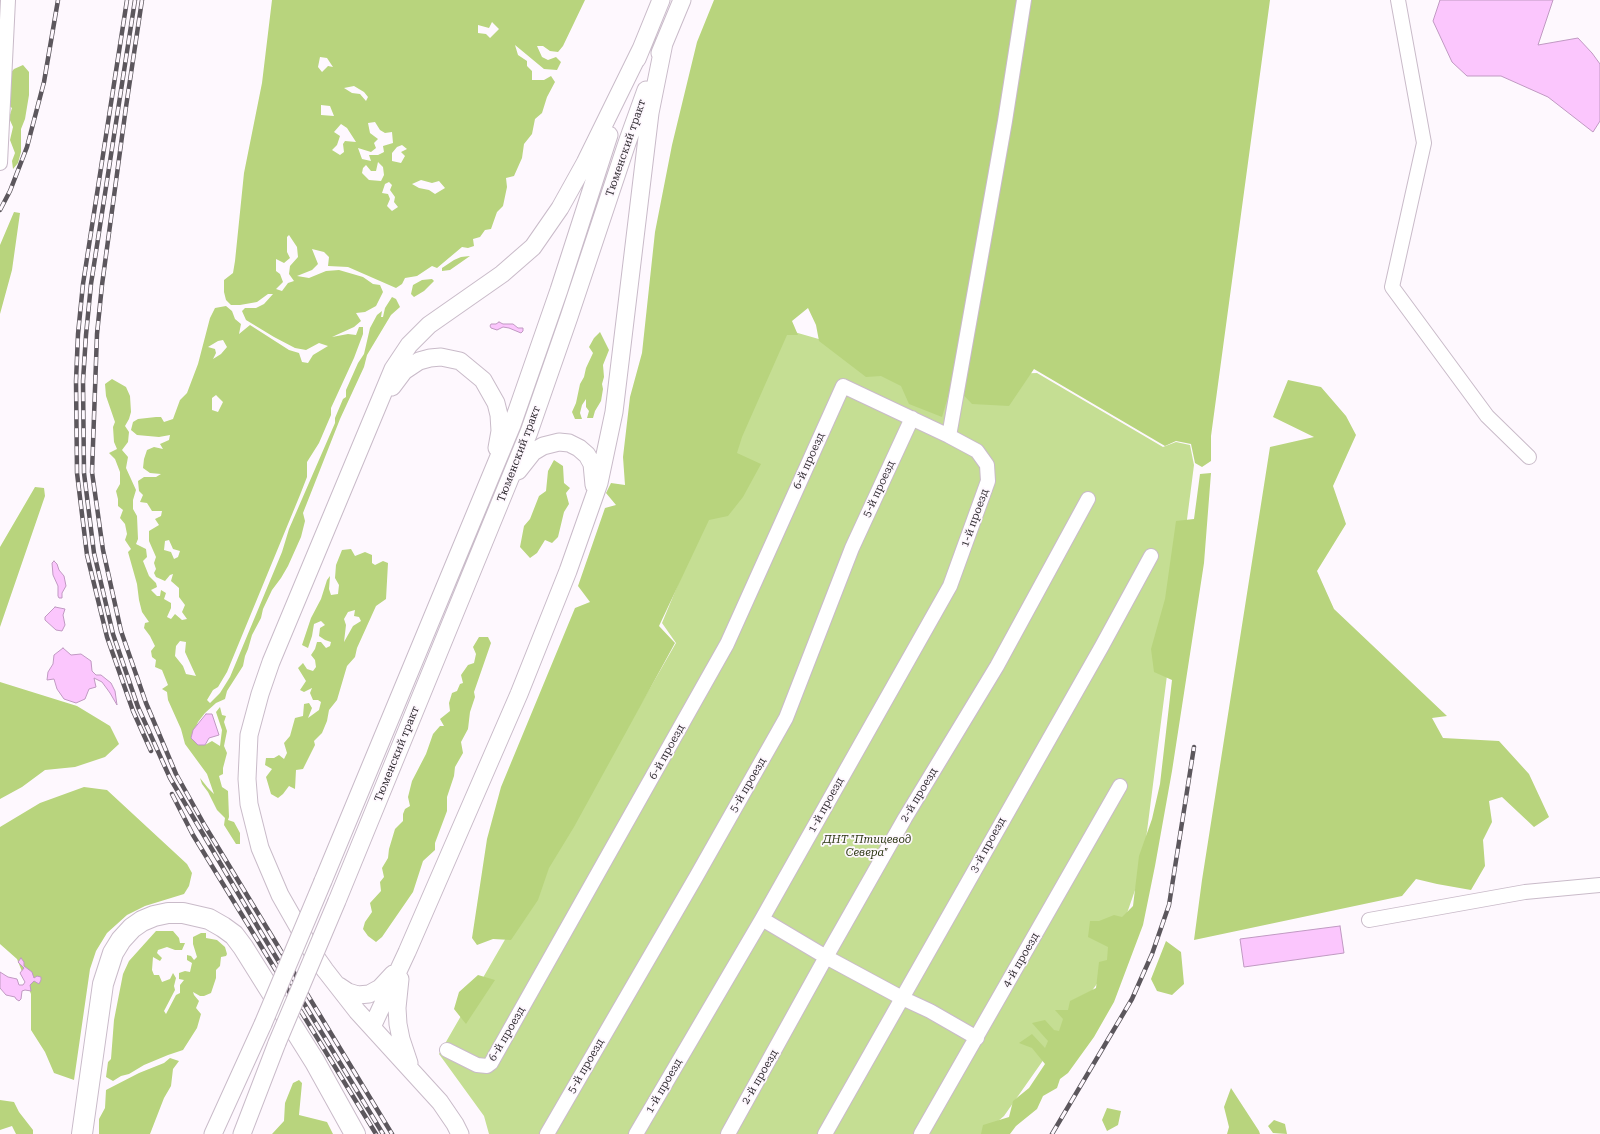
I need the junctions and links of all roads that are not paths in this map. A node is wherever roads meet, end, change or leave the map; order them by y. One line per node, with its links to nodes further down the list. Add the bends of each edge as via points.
1 (8, 0): 8 (street)
2 (661, 0): 7 (main road, Тюменский тракт)
3 (682, 0): 6 (main road, Тюменский тракт)
4 (1024, 0): 11 (street)
5 (1398, 0): 12 (street, via 1424,143 1392,287 1487,416)
6 (664, 43): 14 (main road, Тюменский тракт, via 628,140 570,317); 16 (main road, via 650,113 614,412 599,483)
7 (641, 49): 9 (main road, via 585,163 545,230 514,264 418,335 393,369); 13 (main road, Тюменский тракт, via 602,157 539,350)
8 (0, 163)
9 (373, 418): 13 (main road, via 396,380 419,361 442,357 460,361 483,380 496,403 499,415 500,431); 24 (main road, via 271,662 254,714 248,758 250,804 260,848 280,895 313,953)
10 (912, 418): 11 (street); 28 (street, 6-й проезд, via 843,386 726,644 491,1063 487,1066 477,1065); 35 (street, 5-й проезд, via 852,548 786,718)
11 (949, 436): 20 (street, 1-й проезд, via 977,451 987,465 988,482 950,586)
12 (1529, 457)
13 (489, 481): 31 (main road, Тюменский тракт, bridge, via 263,1024)
14 (507, 488): 16 (main road, via 533,452 552,443 569,443 587,455 592,464 594,488); 32 (main road, Тюменский тракт, bridge)
15 (1088, 499): 23 (street, 2-й проезд, via 997,666 905,818)
16 (589, 513): 22 (main road, via 520,694)
17 (1151, 556): 25 (street, 3-й проезд)
18 (1120, 786): 27 (street, 4-й проезд)
19 (1600, 885): 21 (street, via 1525,892)
20 (762, 918): 23 (street); 36 (street, 1-й проезд)
21 (1370, 920)
22 (407, 952): 24 (main road, via 391,977 369,994 358,995 348,992); 26 (main road); 29 (main road, via 400,978 397,1008 401,1039)
23 (826, 957): 25 (street); 37 (street, 2-й проезд)
24 (334, 982): 26 (main road)
25 (902, 998): 27 (street); 38 (street, 3-й проезд)
26 (372, 1027): 29 (main road)
27 (977, 1038): 39 (street, 4-й проезд)
28 (447, 1050)
29 (413, 1072): 34 (main road, via 440,1102)
30 (82, 1134): 33 (highway, via 103,984 112,954 132,928 142,922 154,916 183,913 209,920 234,935 315,1062)
31 (213, 1134)
32 (242, 1134)
33 (355, 1134)
34 (460, 1134)
35 (547, 1134)
36 (636, 1134)
37 (728, 1134)
38 (825, 1134)
39 (921, 1134)

